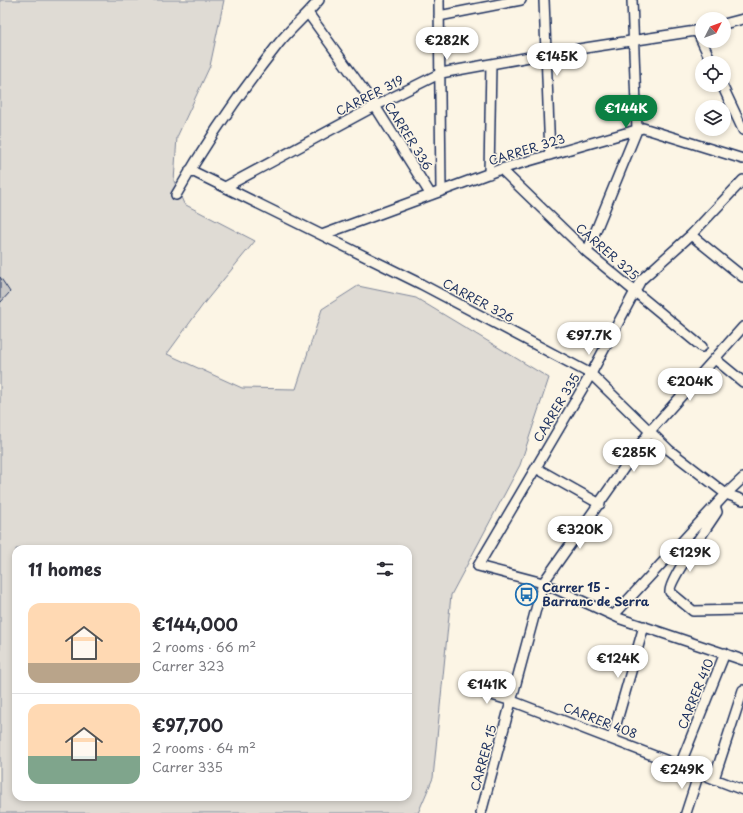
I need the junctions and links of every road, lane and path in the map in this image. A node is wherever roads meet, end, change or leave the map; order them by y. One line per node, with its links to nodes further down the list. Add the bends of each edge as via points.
1 (319, 0): 6 (street)
2 (439, 0): 7 (street)
3 (521, 0): 7 (street)
4 (544, 0): 12 (street)
5 (632, 0): 11 (street)
6 (308, 13): 16 (street, CARRER 336); 22 (street, via 272,53)
7 (439, 16): 14 (street)
8 (743, 19): 9 (street)
9 (731, 22)
10 (695, 31): 11 (street, CARRER 319)
11 (634, 41): 12 (street, CARRER 319); 17 (street)
12 (546, 54): 13 (street, CARRER 319); 19 (street)
13 (491, 64): 14 (street, CARRER 319); 23 (street)
14 (441, 73): 16 (street, CARRER 319); 26 (street)
15 (725, 92): 18 (street)
16 (375, 106): 25 (street, CARRER 319); 28 (street, CARRER 336)
17 (637, 130): 19 (street, CARRER 323); 20 (street, CARRER 323, via 643,128); 31 (street)
18 (743, 130)
19 (550, 155): 21 (street, CARRER 323)
20 (743, 159)
21 (501, 169): 23 (street, CARRER 323); 31 (street, CARRER 325)
22 (190, 170): 25 (street, CARRER 326); 27 (street)
23 (489, 174): 26 (street, CARRER 323)
24 (743, 180): 30 (street, CARRER 335)
25 (225, 187): 29 (street, CARRER 326)
26 (441, 191): 28 (street, CARRER 323)
27 (176, 195)
28 (431, 195): 29 (street, CARRER 323)
29 (322, 235): 37 (street, CARRER 326)
30 (691, 235): 32 (street); 33 (street, CARRER 335, via 641,280)
31 (587, 252): 33 (street, CARRER 325)
32 (743, 277)
33 (634, 291): 35 (street, CARRER 325); 37 (street, CARRER 335)
34 (743, 327): 36 (street, CARRER 15)
35 (702, 347)
36 (715, 359): 38 (street); 39 (street, CARRER 15)
37 (591, 374): 39 (street, CARRER 326); 40 (street, CARRER 335)
38 (743, 382)
39 (650, 431): 42 (street, CARRER 326, via 669,450); 44 (street, CARRER 15)
40 (536, 468): 44 (street); 46 (street, CARRER 335, via 478,566)
41 (743, 478): 42 (street)
42 (726, 494): 43 (street, CARRER 326); 45 (street)
43 (743, 500)
44 (600, 504): 46 (street, CARRER 15)
45 (715, 506): 47 (street, via 717,512 677,574 670,592 693,611); 48 (street)
46 (543, 583): 48 (street); 54 (street, CARRER 15)
47 (743, 610)
48 (614, 615): 49 (street)
49 (644, 626): 50 (street); 55 (street)
50 (725, 653): 51 (street); 56 (street, CARRER 410)
51 (743, 660)
52 (468, 688): 54 (street, CARRER 408)
53 (743, 690): 58 (street)
54 (512, 701): 55 (street, CARRER 408); 60 (street, CARRER 15)
55 (612, 738): 56 (street, CARRER 408)
56 (680, 765): 57 (street, CARRER 408)
57 (699, 773): 58 (street, CARRER 408); 61 (street)
58 (714, 779): 59 (street, CARRER 408)
59 (743, 790)
60 (481, 813)
61 (686, 813)

